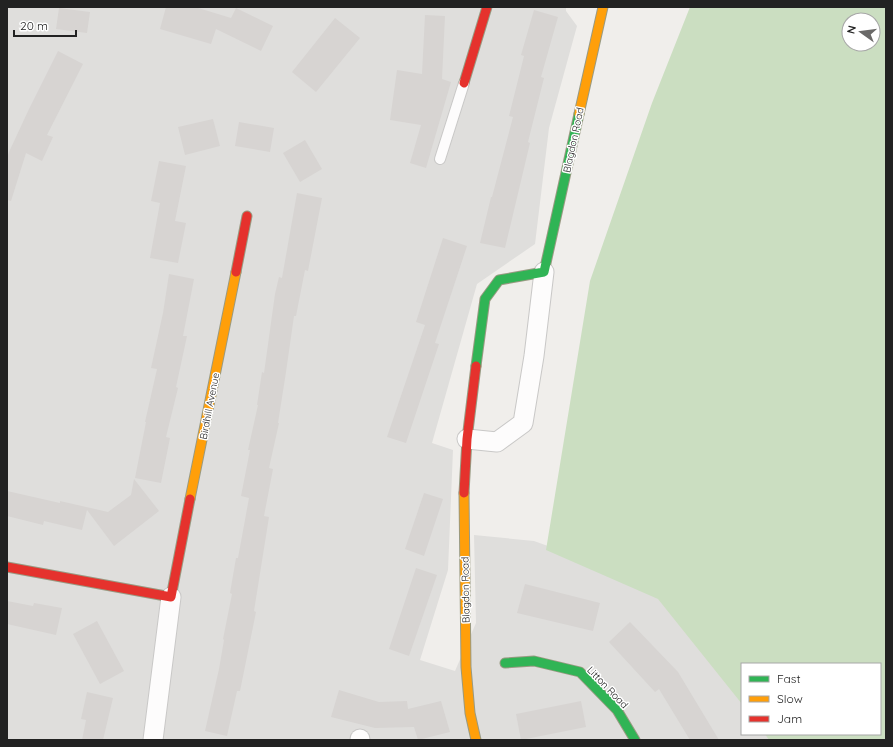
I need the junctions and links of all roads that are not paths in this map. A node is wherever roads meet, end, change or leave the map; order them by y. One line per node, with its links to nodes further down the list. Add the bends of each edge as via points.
1 (487, 7): 3 (street)
2 (603, 7): 6 (street, Blagdon Road)
3 (464, 83): 4 (lane)
4 (440, 159)
5 (247, 216): 9 (street, Birdhill Avenue)
6 (544, 272): 7 (street, Blagdon Road, via 499,280 485,299); 7 (street, Blagdon Road, via 523,423 497,442)
7 (467, 439): 12 (street, Blagdon Road, via 464,482 466,667 470,713)
8 (7, 567): 9 (street)
9 (171, 596): 11 (street, Birdhill Avenue)
10 (505, 663): 13 (street, Litton Road, via 534,661 580,672 617,710)
11 (153, 740)
12 (476, 740)
13 (635, 740)

